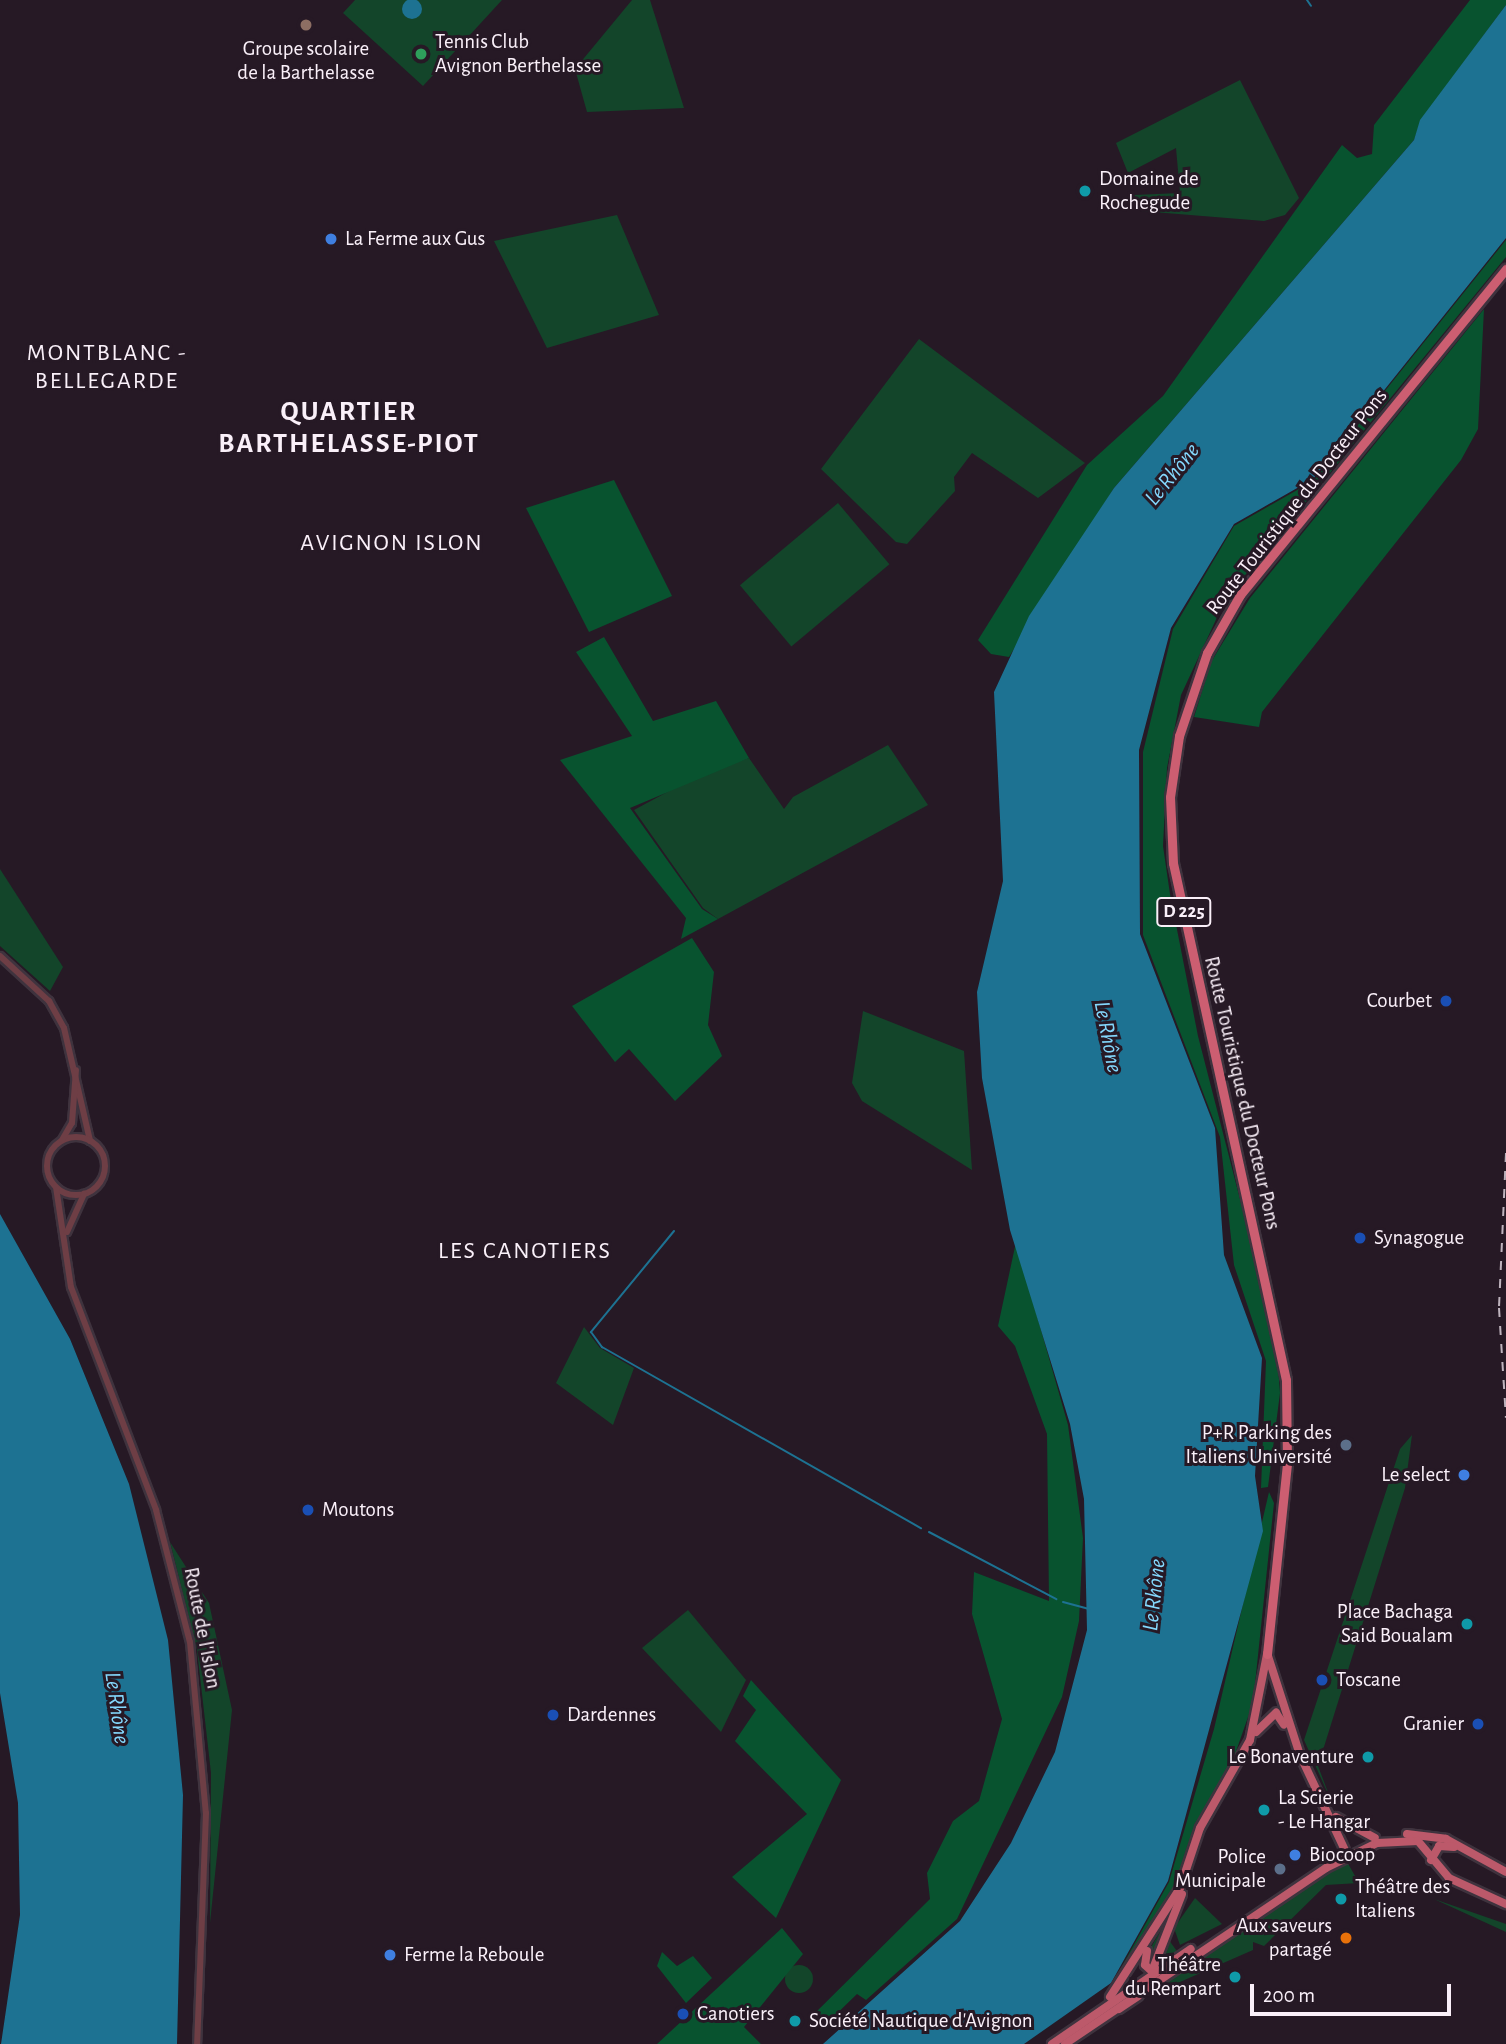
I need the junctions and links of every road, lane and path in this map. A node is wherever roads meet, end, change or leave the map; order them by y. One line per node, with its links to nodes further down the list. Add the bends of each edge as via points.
1 (1506, 269): 9 (highway, Route Touristique du Docteur Pons / D 225, via 1240,595 1207,653 1179,736 1171,797 1173,863 1286,1380 1287,1462)
2 (0, 956): 3 (street, via 49,1002)
3 (76, 1061): 4 (street, via 74,1113); 5 (street)
4 (62, 1140): 5 (street); 6 (street, via 47,1163)
5 (90, 1141): 7 (street, via 104,1170)
6 (55, 1187): 7 (street); 8 (street, Route de l'Islon)
7 (84, 1194): 8 (street, Route de l'Islon)
8 (66, 1237): 25 (street, Route de l'Islon, via 71,1287 156,1510 190,1642 206,1813)
9 (1267, 1654): 10 (main road, D 225); 11 (main road)
10 (1250, 1740): 11 (main road, via 1276,1713); 13 (main road, D 225)
11 (1296, 1743): 12 (main road)
12 (1329, 1810): 14 (main road, via 1349,1829); 15 (main road)
13 (1209, 1813): 20 (main road, D 225); 22 (main road)
14 (1376, 1838): 15 (main road); 16 (main road, via 1423,1834)
15 (1345, 1850): 22 (main road)
16 (1464, 1850): 17 (main road, via 1445,1845 1434,1850); 18 (main road)
17 (1432, 1860): 19 (main road, via 1449,1878); 21 (main road, via 1418,1841 1392,1840 1348,1854)
18 (1506, 1872)
19 (1506, 1904)
20 (1171, 1905): 22 (main road, via 1145,1956); 24 (main road, via 1122,1984)
21 (1172, 1968): 22 (main road); 27 (main road)
22 (1152, 1969): 24 (main road)
23 (1138, 1996): 27 (main road)
24 (1087, 2019): 26 (main road)
25 (197, 2044)
26 (1052, 2044)
27 (1066, 2044)

